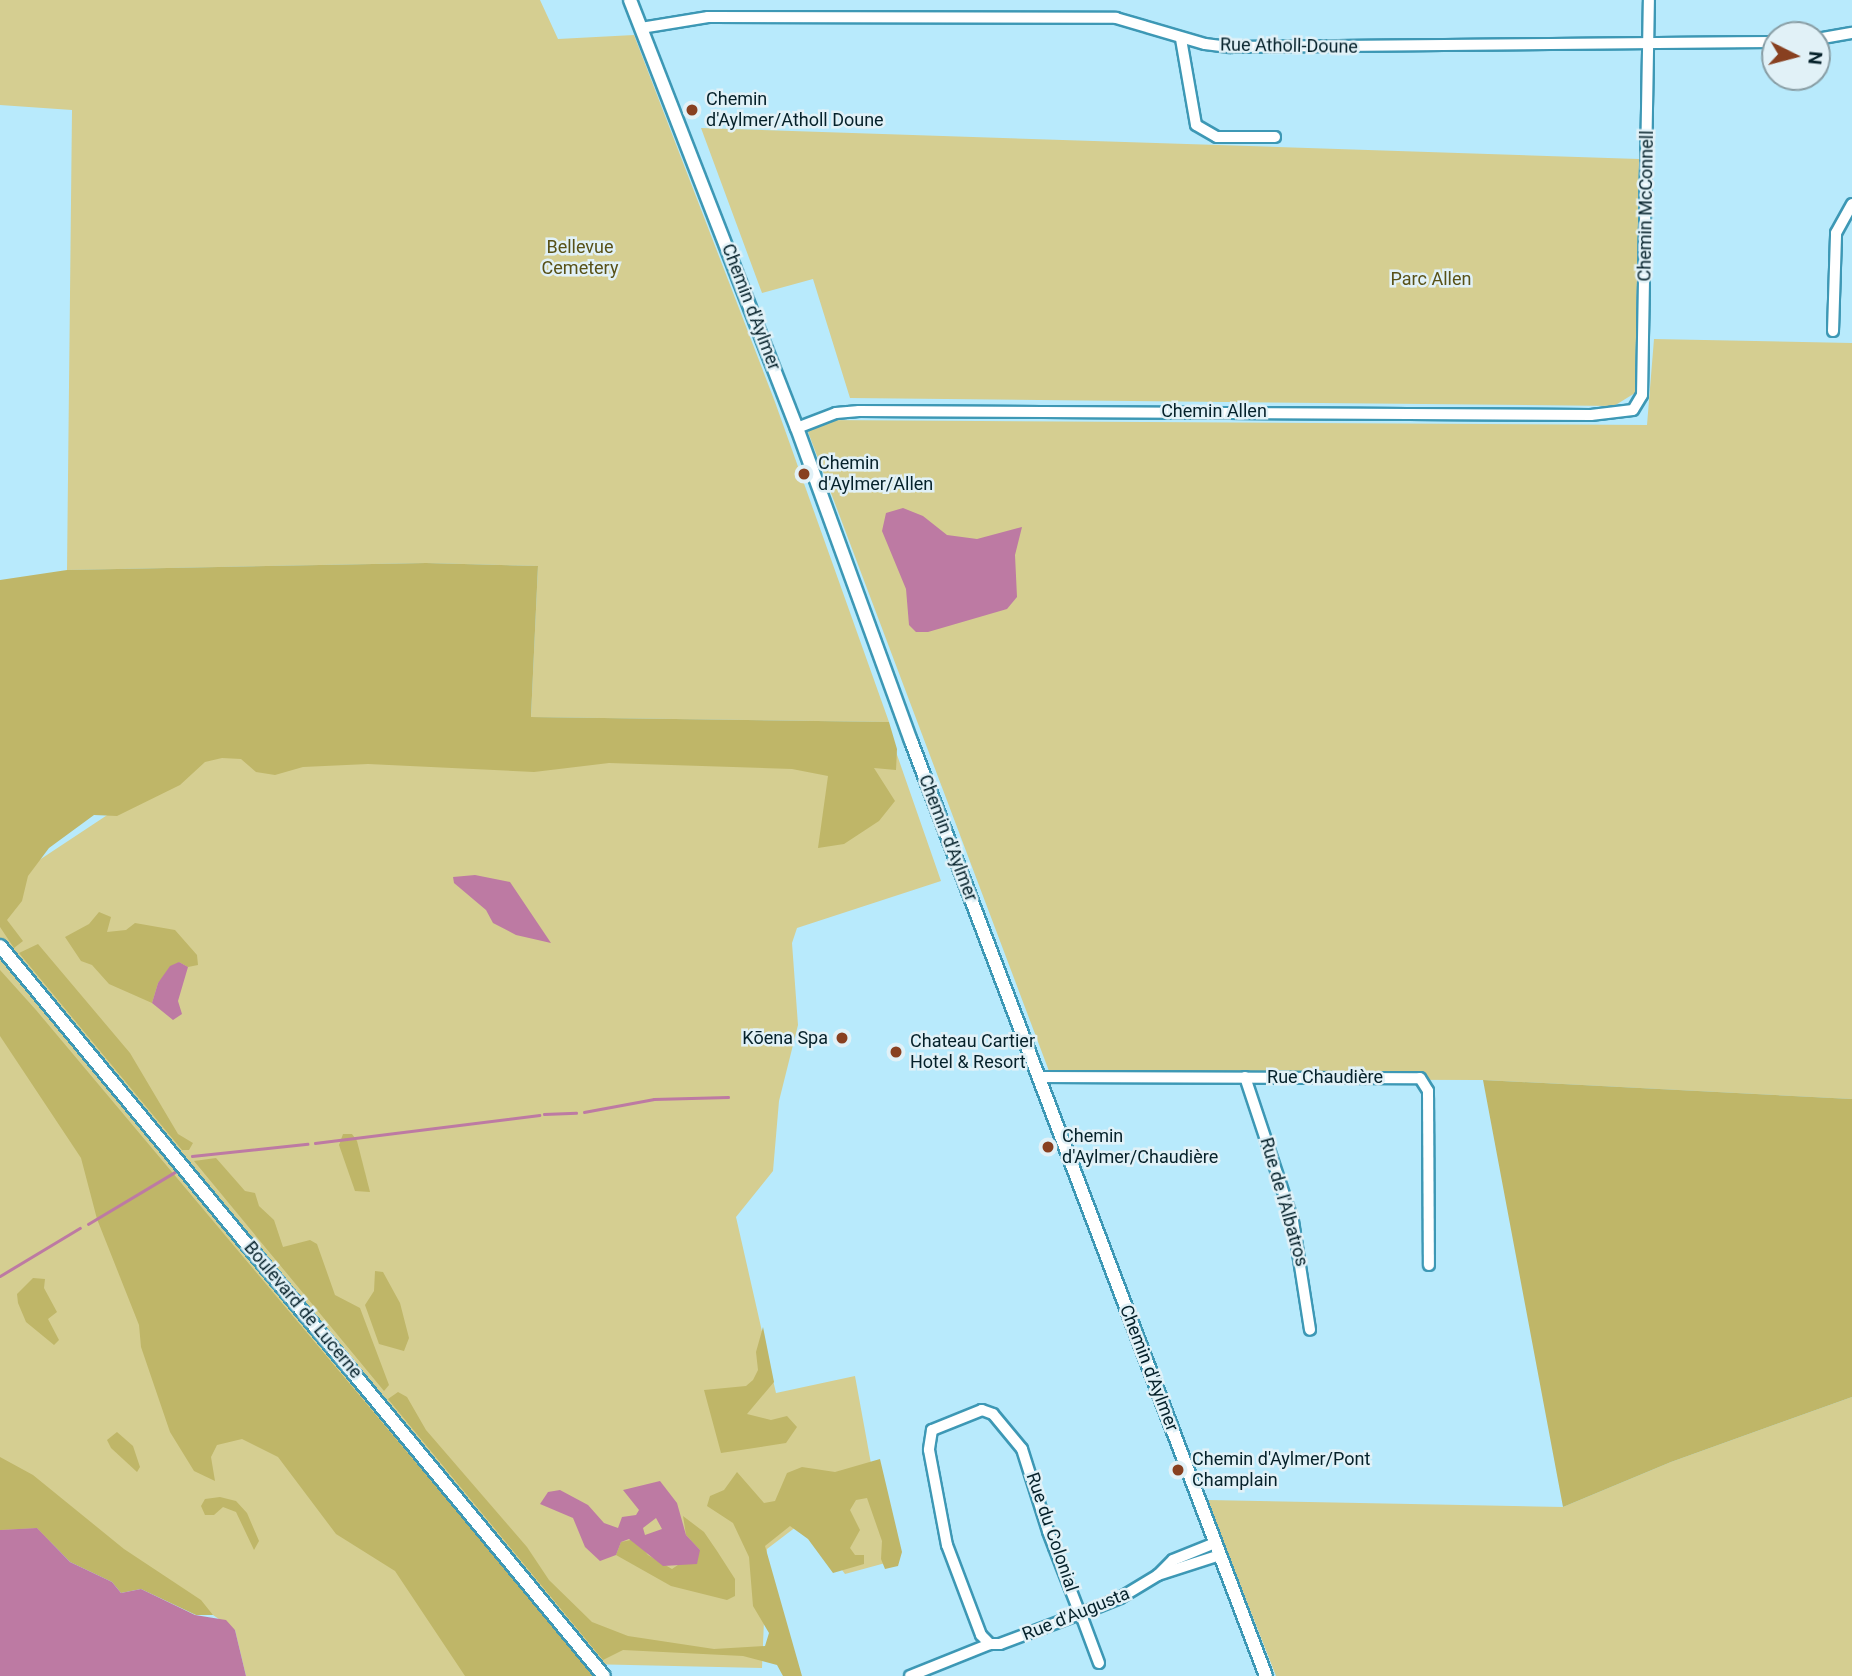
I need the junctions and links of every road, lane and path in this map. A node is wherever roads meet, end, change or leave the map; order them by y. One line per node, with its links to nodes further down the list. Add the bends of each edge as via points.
1 (630, 0): 3 (main road, Chemin d'Aylmer)
2 (1649, 0): 8 (street, Chemin McConnell)
3 (641, 28): 6 (street, Rue Atholl-Doune, via 708,17 1116,18); 13 (main road, Chemin d'Aylmer)
4 (1852, 33): 5 (street)
5 (1831, 37)
6 (1181, 38): 8 (street, Rue Atholl-Doune, via 1231,47); 9 (street, via 1196,125 1217,136)
7 (1761, 42): 8 (street, Rue Atholl-Doune)
8 (1648, 46): 12 (street, Chemin McConnell, via 1642,395)
9 (1275, 137)
10 (1852, 204): 11 (street, via 1836,233)
11 (1833, 331)
12 (1633, 410): 13 (street, Chemin Allen, via 1591,415 859,411 836,413)
13 (797, 428): 15 (main road, Chemin d'Aylmer)
14 (0, 946): 23 (main road, Boulevard de Lucerne)
15 (1039, 1077): 16 (street, Rue Chaudière); 19 (main road, Chemin d'Aylmer)
16 (1245, 1077): 17 (street, Rue Chaudière, via 1420,1078 1427,1083); 18 (street, Rue de l'Albatros, via 1293,1220)
17 (1429, 1265)
18 (1310, 1330)
19 (1217, 1549): 20 (street, Rue d'Augusta, via 1173,1560 1132,1592); 25 (main road, Chemin d'Aylmer)
20 (1080, 1615): 21 (street, Rue d'Augusta); 21 (street, Rue du Colonial, via 1024,1453 988,1411 976,1410 937,1426 929,1441 947,1545 981,1635); 22 (street, Rue du Colonial)
21 (990, 1644): 24 (street, Rue d'Augusta)
22 (1099, 1662)
23 (604, 1676)
24 (910, 1676)
25 (1266, 1676)

